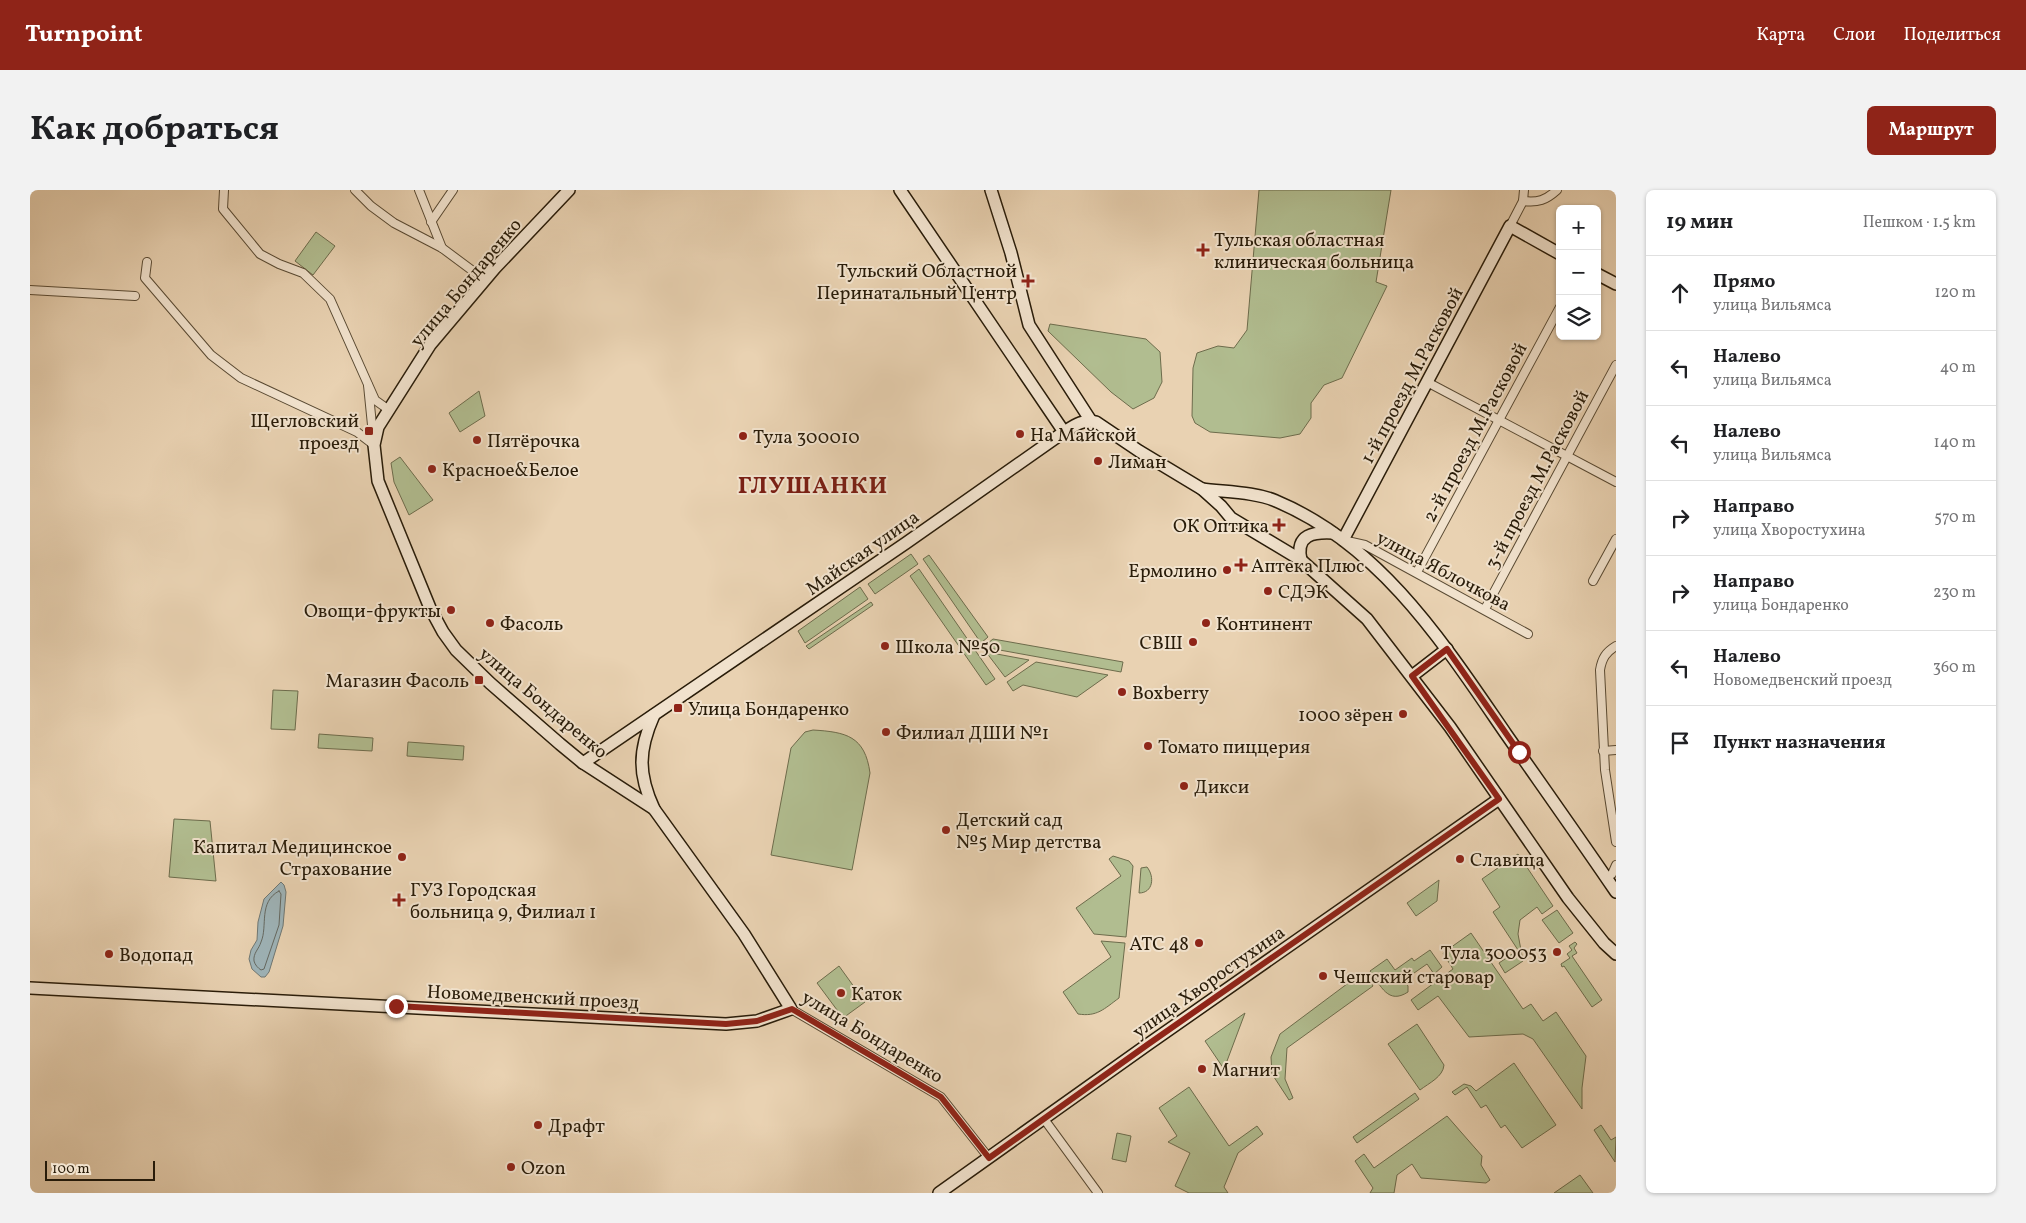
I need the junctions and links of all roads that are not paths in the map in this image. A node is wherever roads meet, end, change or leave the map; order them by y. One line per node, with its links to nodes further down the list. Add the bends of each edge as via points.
1 (224, 190): 24 (street, via 223,210 260,254 303,274 330,299)
2 (355, 190): 13 (street, via 394,223)
3 (418, 190): 11 (street)
4 (453, 190): 11 (street)
5 (569, 190): 17 (street, улица Бондаренко)
6 (900, 190): 28 (street)
7 (991, 190): 27 (street, via 1029,325)
8 (1524, 190): 10 (street)
9 (1557, 190): 10 (street, via 1538,202)
10 (1523, 201): 12 (street)
11 (431, 222): 13 (street)
12 (1510, 226): 14 (street); 23 (street, 1-й проезд М.Расковой)
13 (442, 248): 17 (street)
14 (1556, 252)
15 (147, 262): 29 (street, via 144,278 211,354 241,378 357,432)
16 (1601, 276): 18 (street)
17 (485, 280): 25 (street, улица Бондаренко, via 430,345)
18 (1616, 284)
19 (30, 290): 20 (street)
20 (135, 296)
21 (1556, 314): 26 (street, 2-й проезд М.Расковой)
22 (1616, 365): 30 (street, 3-й проезд М.Расковой)
23 (1427, 382): 26 (street); 35 (street, 1-й проезд М.Расковой)
24 (368, 385): 25 (street, via 375,400); 29 (street)
25 (389, 410): 29 (street, улица Бондаренко, via 378,427)
26 (1499, 420): 30 (street); 38 (street, 2-й проезд М.Расковой)
27 (1090, 421): 28 (street, Майская улица, via 1080,422); 32 (street)
28 (1064, 432): 45 (street, Майская улица)
29 (374, 445): 48 (street, улица Бондаренко, via 378,481 443,632 456,650 490,683)
30 (1566, 456): 31 (street); 40 (street, 3-й проезд М.Расковой)
31 (1616, 482)
32 (1202, 489): 33 (street); 34 (street)
33 (1238, 493): 34 (street, via 1231,495); 35 (street, via 1276,500)
34 (1221, 506): 37 (street, via 1230,518)
35 (1339, 536): 37 (street, via 1312,533 1300,546); 38 (street, улица Яблочкова); 43 (street, via 1402,594)
36 (1616, 539): 39 (street)
37 (1301, 560): 44 (street, via 1367,619)
38 (1417, 572): 40 (street, улица Яблочкова)
39 (1593, 581)
40 (1484, 610): 41 (street, улица Яблочкова)
41 (1528, 634)
42 (1616, 646): 47 (street, via 1601,660)
43 (1447, 649): 44 (street); 53 (street)
44 (1412, 676): 49 (street)
45 (654, 714): 48 (street, Майская улица); 50 (street, via 644,740 642,764 644,789)
46 (1616, 750): 47 (street)
47 (1603, 751): 51 (street)
48 (583, 763): 50 (street, улица Бондаренко)
49 (1499, 799): 55 (street, via 1568,898); 58 (street, улица Хворостухина)
50 (654, 809): 57 (street, улица Бондаренко, via 744,934)
51 (1616, 842)
52 (1616, 865): 53 (street)
53 (1606, 878): 54 (street)
54 (1616, 892)
55 (1615, 952)
56 (30, 988): 57 (street, Новомедвенский проезд, via 726,1024 757,1021)
57 (792, 1009): 59 (street, улица Бондаренко, via 941,1097)
58 (1044, 1119): 59 (street, улица Хворостухина); 61 (street)
59 (989, 1158): 60 (street, улица Хворостухина)
60 (939, 1193)
61 (1098, 1193)

